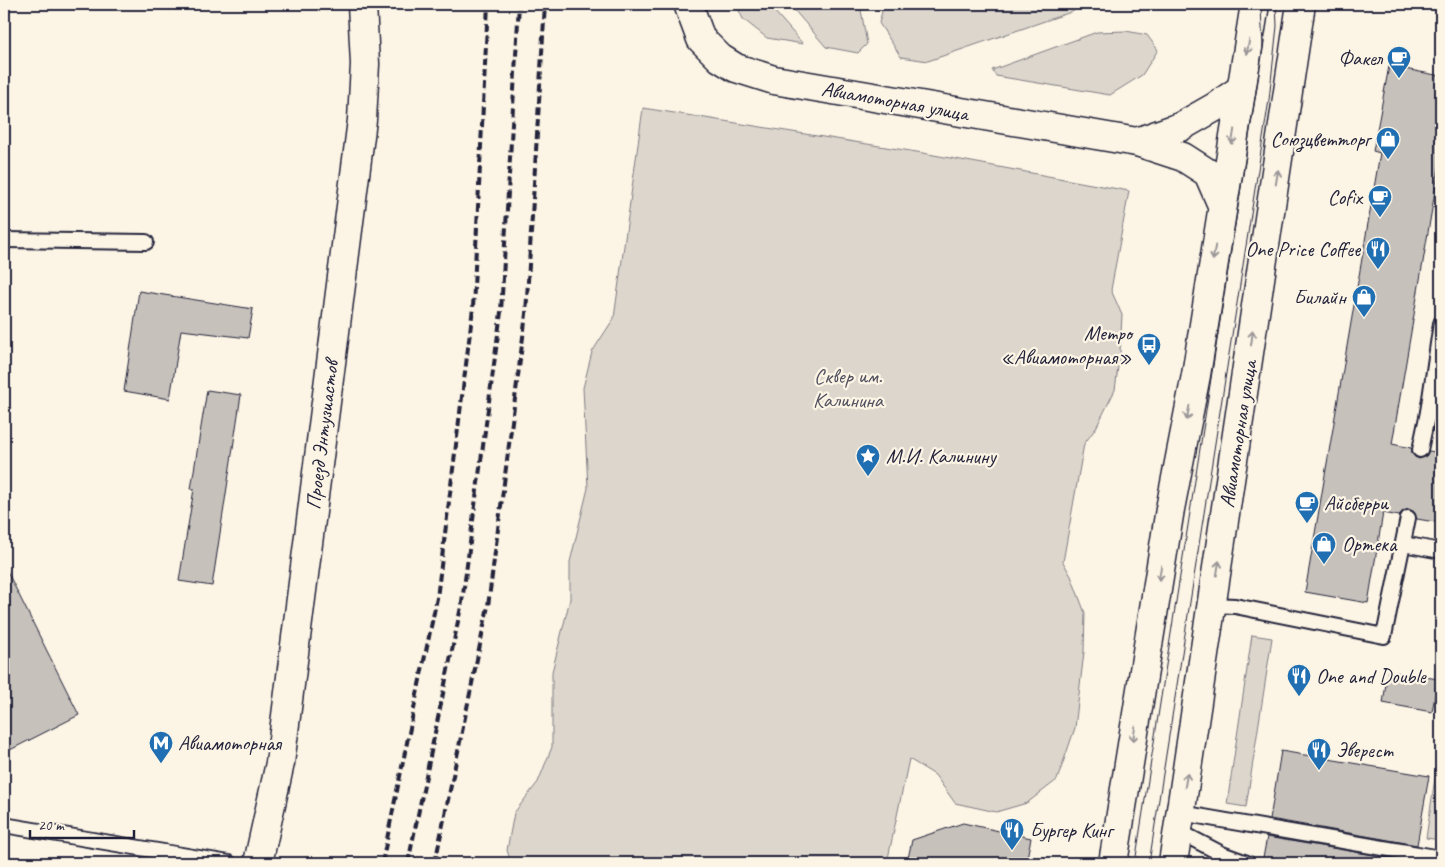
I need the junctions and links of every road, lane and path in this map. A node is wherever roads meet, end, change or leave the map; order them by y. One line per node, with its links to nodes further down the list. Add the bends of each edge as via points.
1 (362, 4): 21 (main road, Проезд Энтузиастов, via 365,64 362,120 280,763)
2 (688, 4): 6 (main road, Авиамоторная улица, via 701,39 720,58 753,74)
3 (1255, 4): 5 (main road, one-way to 5)
4 (1301, 4): 16 (main road, Авиамоторная улица, one-way to 4)
5 (1241, 88): 6 (main road, via 1180,126); 7 (main road, one-way to 7)
6 (1137, 142): 7 (main road, Авиамоторная улица, via 1184,156 1208,173)
7 (1222, 205): 22 (main road, one-way to 22)
8 (4, 240): 9 (lane)
9 (146, 242)
10 (1441, 323): 11 (lane)
11 (1434, 413): 12 (lane)
12 (1420, 450)
13 (1408, 518): 14 (lane)
14 (1403, 544): 15 (lane); 16 (lane, via 1384,636 1235,606)
15 (1441, 551)
16 (1212, 605): 17 (main road, Авиамоторная улица, one-way to 16)
17 (1180, 822): 19 (lane); 23 (main road, Авиамоторная улица); 24 (lane, via 1222,854)
18 (4, 825): 20 (lane)
19 (1441, 858): 25 (lane)
20 (229, 863)
21 (258, 863)
22 (1113, 863)
23 (1173, 863)
24 (1247, 863)
25 (1440, 863)

